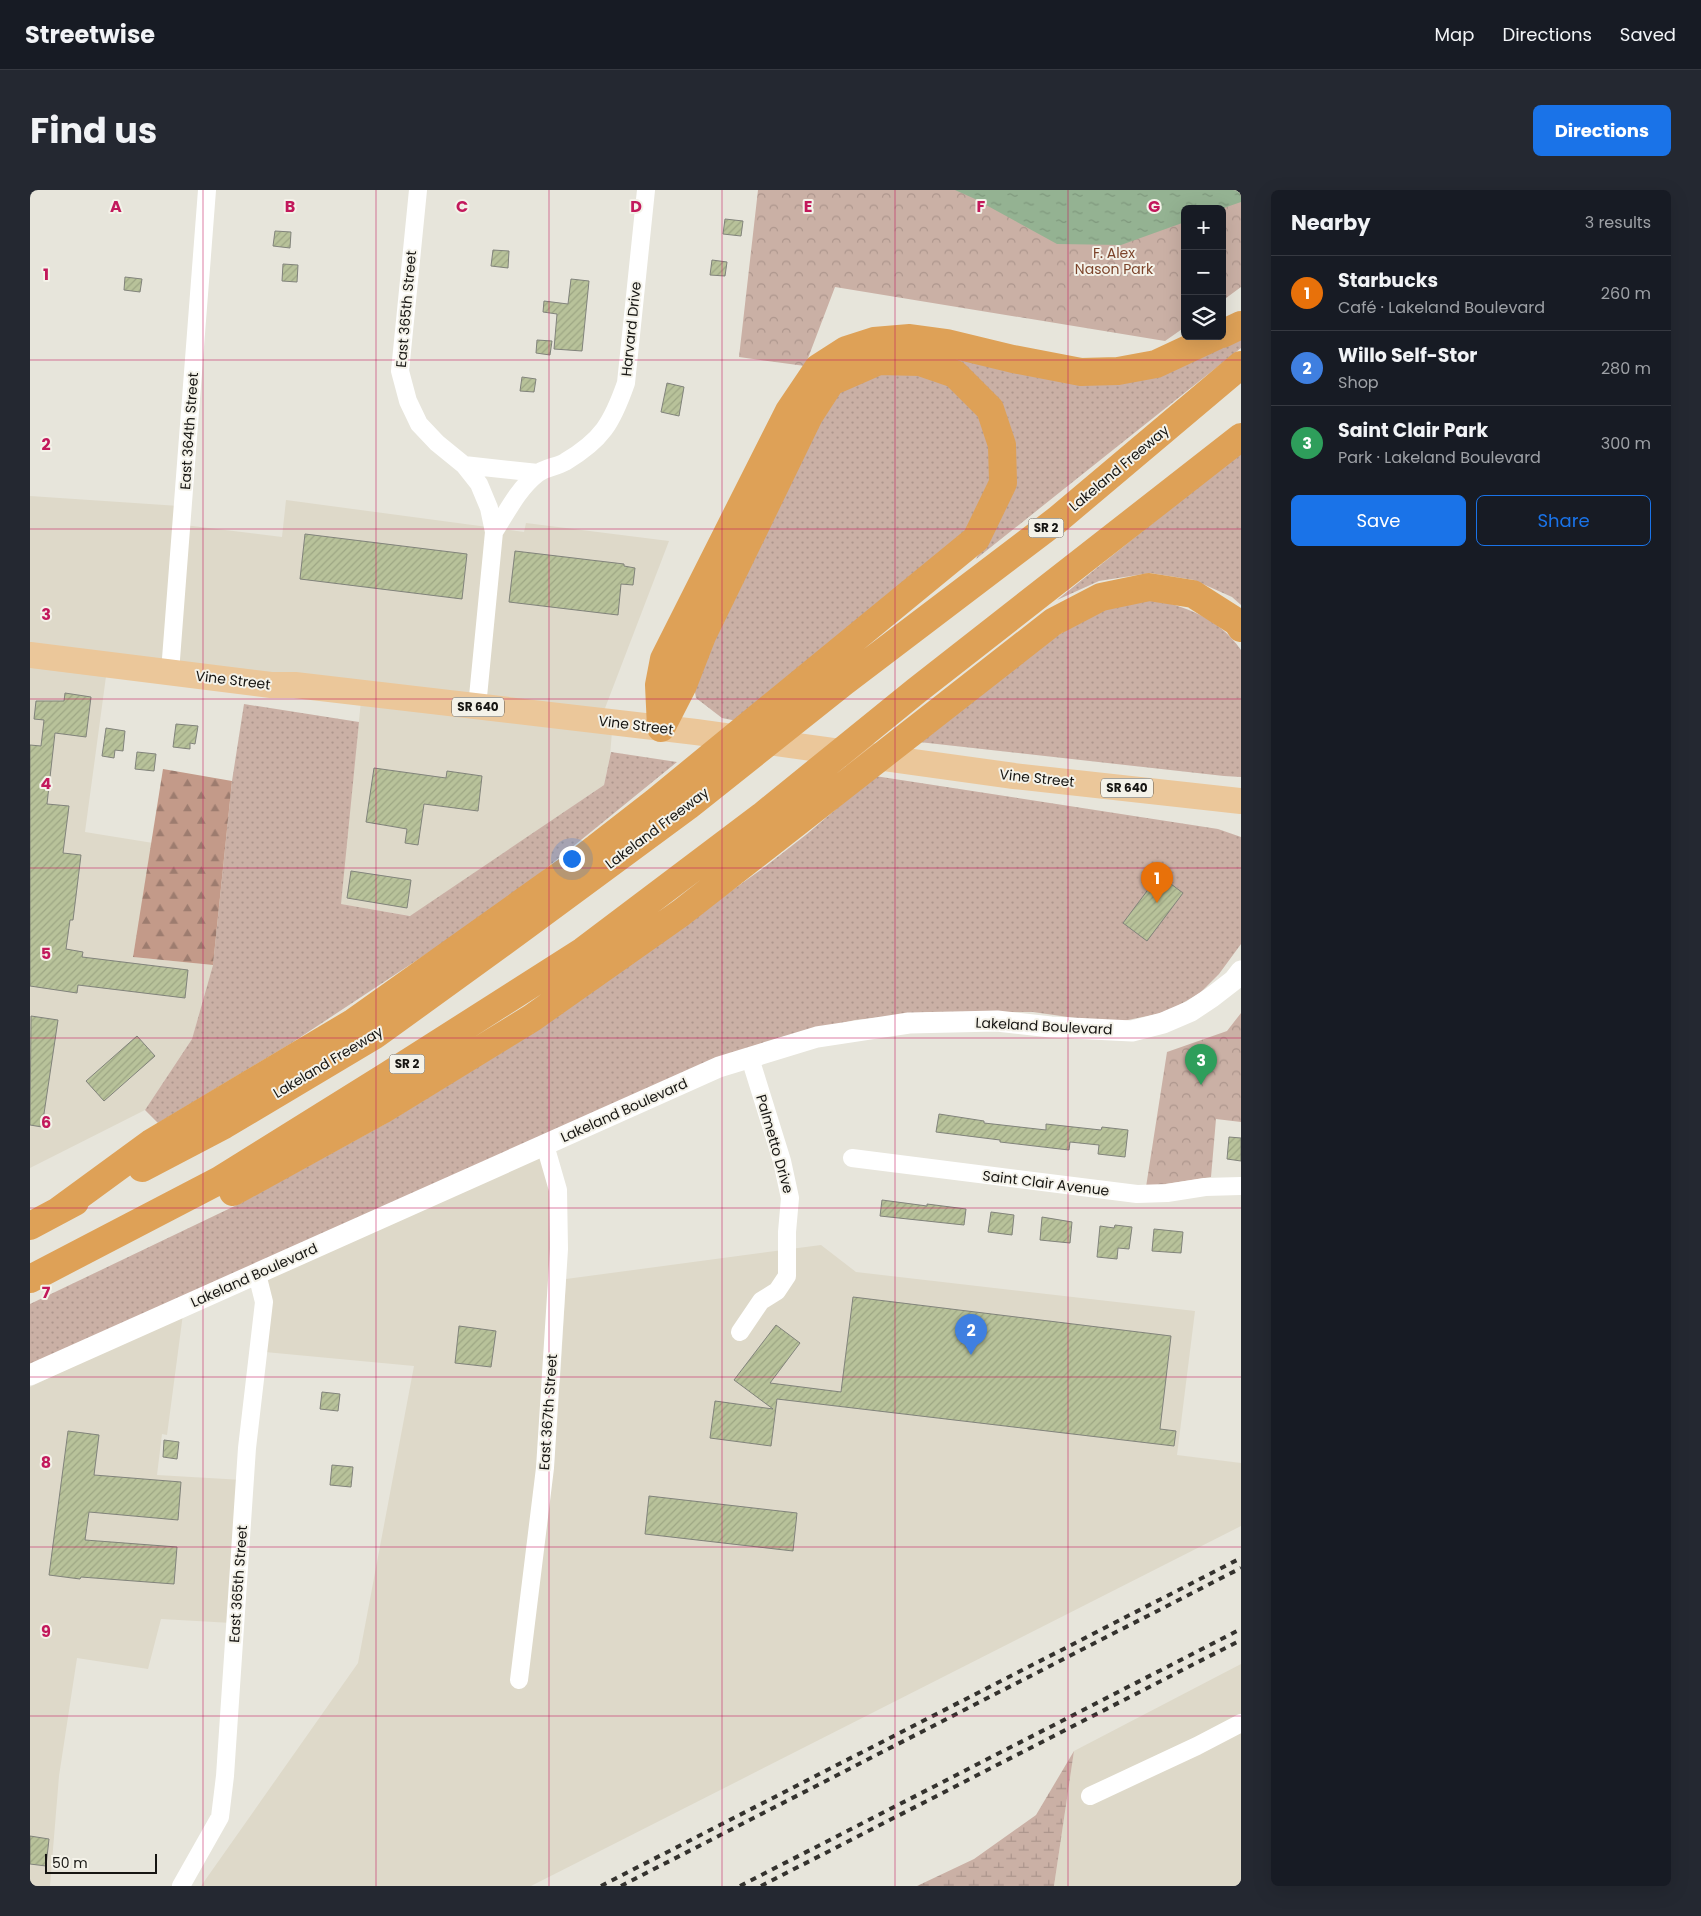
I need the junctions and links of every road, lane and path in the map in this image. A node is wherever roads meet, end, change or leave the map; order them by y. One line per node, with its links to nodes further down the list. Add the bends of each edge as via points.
1 (208, 190): 14 (street, East 364th Street)
2 (418, 190): 9 (street, East 365th Street, via 400,371 408,401 419,424)
3 (646, 190): 10 (street, Harvard Drive, via 626,383 616,412 602,433 582,451)
4 (1241, 325): 5 (highway)
5 (1226, 332)
6 (1207, 340): 16 (highway, via 1156,364 1118,371 1080,372 910,338 874,341 846,350 818,368 788,410 664,660 659,685)
7 (1241, 365): 23 (highway, Lakeland Freeway / SR 2, via 1057,520 688,806 375,1035 224,1125)
8 (1241, 437): 26 (highway, SR 2, via 916,690 762,816 583,951 220,1180)
9 (464, 465): 10 (street); 11 (street, East 365th Street, via 479,484)
10 (538, 473): 11 (street, Harvard Drive, via 518,492)
11 (494, 532): 15 (street, East 365th Street)
12 (1241, 628): 27 (highway, via 1237,622 1193,594 1149,587 1101,597 1053,622 681,913 532,1018 382,1110 238,1190 91,1264)
13 (30, 655): 14 (main road, Vine Street / SR 640)
14 (170, 672): 15 (main road, Vine Street / SR 640)
15 (477, 707): 16 (main road, Vine Street / SR 640)
16 (661, 728): 17 (main road, Vine Street / SR 640, via 985,772); 23 (highway, via 808,416 831,382 879,361 920,362 956,374 990,409 1002,445 1003,483 976,539 565,872 354,1022 150,1143)
17 (1241, 801)
18 (1241, 971): 19 (street, Lakeland Boulevard, via 1234,980 1191,1011 1132,1031 997,1021 909,1023 817,1037)
19 (750, 1058): 20 (street, Lakeland Boulevard, via 719,1067); 28 (street, Palmetto Drive, via 790,1198 787,1276 776,1291 761,1301)
20 (545, 1145): 25 (street, Lakeland Boulevard); 30 (street, East 367th Street, via 558,1190 559,1249 545,1468)
21 (852, 1158): 22 (street, Saint Clair Avenue, via 1137,1194)
22 (1241, 1186)
23 (58, 1211): 24 (highway, Lakeland Freeway / SR 2)
24 (30, 1226)
25 (257, 1274): 29 (street, Lakeland Boulevard); 33 (street, East 365th Street, via 264,1302 247,1448 220,1817)
26 (30, 1279)
27 (30, 1286)
28 (740, 1332)
29 (30, 1375)
30 (519, 1680)
31 (1241, 1722): 32 (street)
32 (1090, 1796)
33 (181, 1886)

